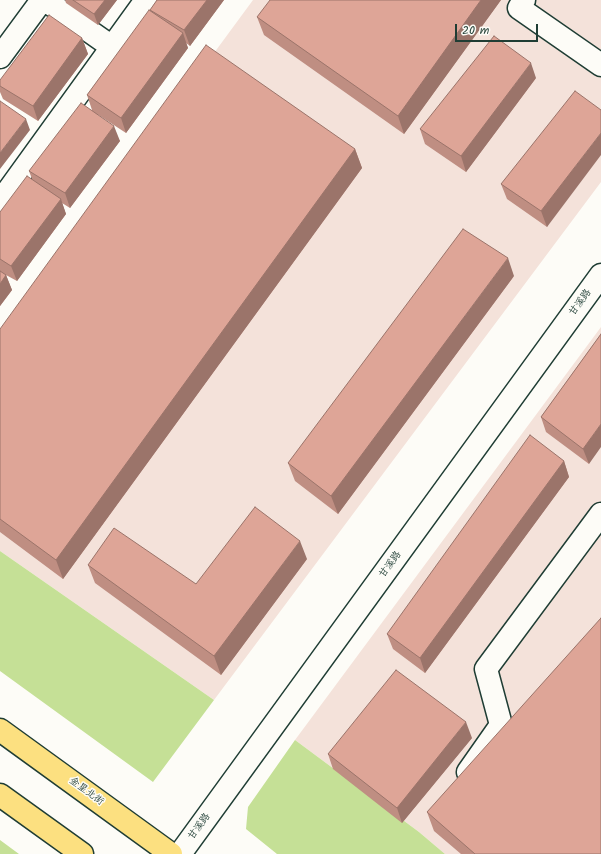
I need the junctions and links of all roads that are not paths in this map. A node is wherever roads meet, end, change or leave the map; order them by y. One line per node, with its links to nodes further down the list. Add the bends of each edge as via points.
1 (42, 0): 6 (street)
2 (45, 0): 5 (street)
3 (146, 0): 5 (street)
4 (524, 0): 7 (street, via 519,8)
5 (112, 47): 8 (street)
6 (0, 57)
7 (601, 65)
8 (0, 202)
9 (601, 275): 16 (street, 甘溪路)
10 (601, 514): 12 (street, via 486,669 501,725)
11 (0, 730): 15 (main road, 金星北街)
12 (457, 788)
13 (0, 795): 14 (main road)
14 (82, 854)
15 (171, 854)
16 (180, 854)

